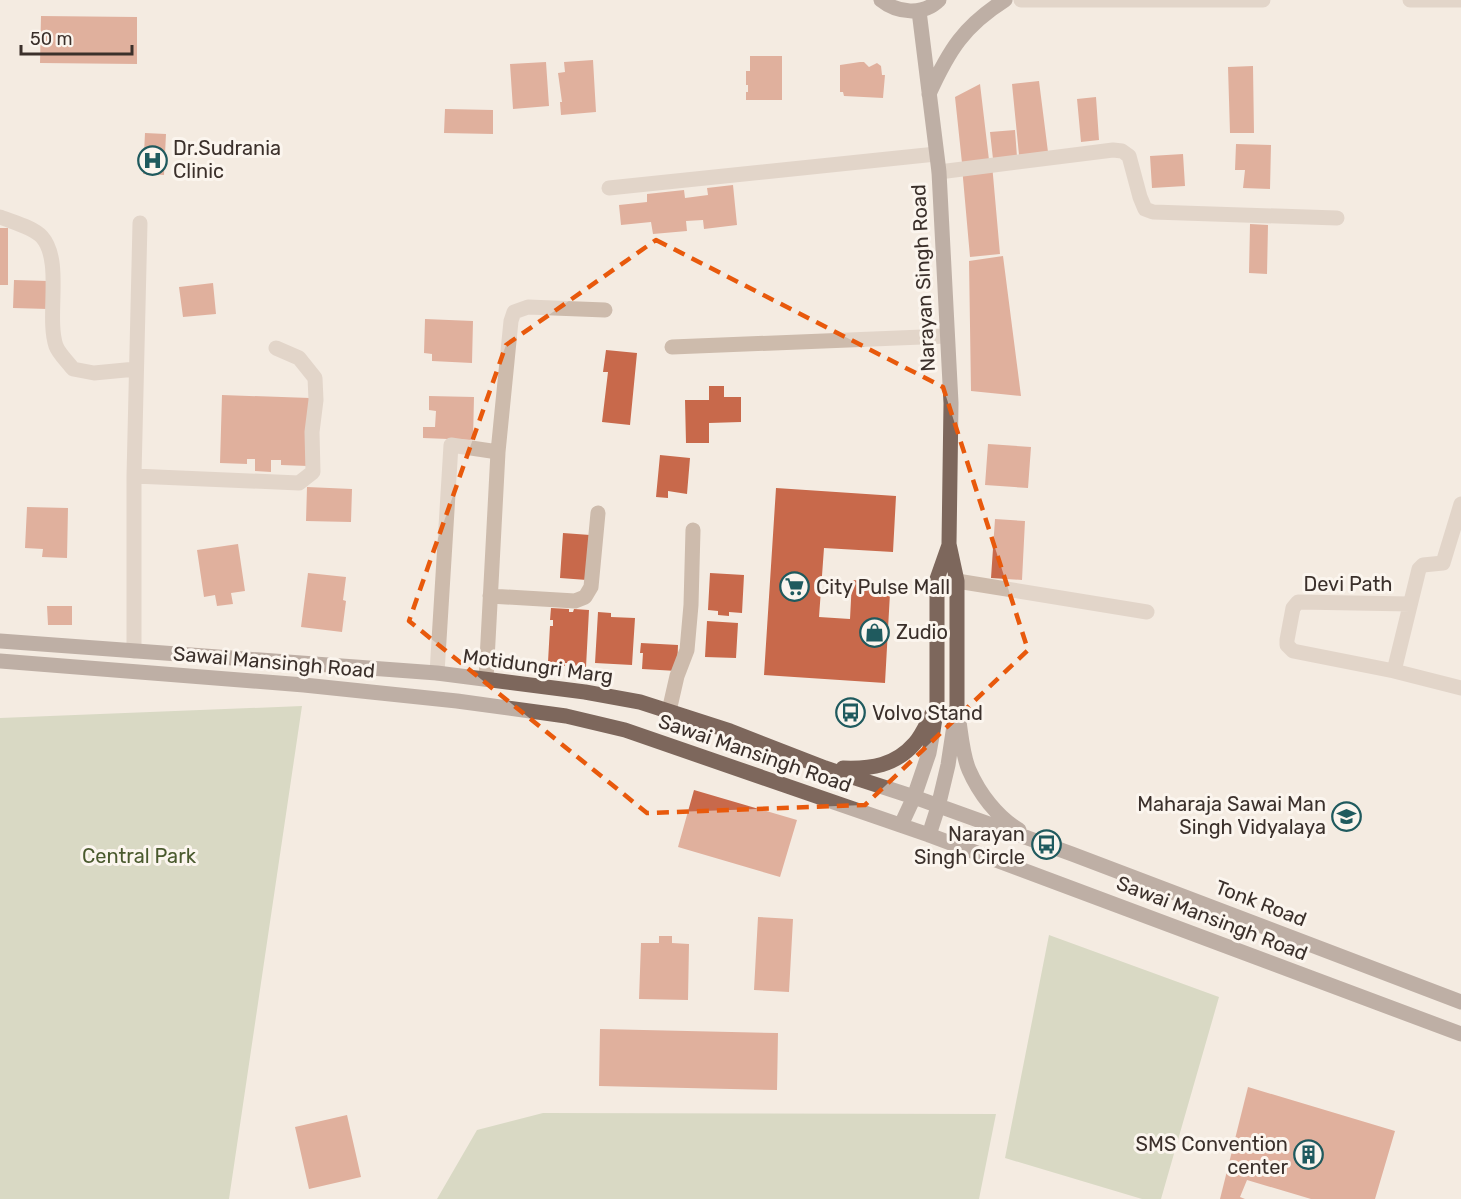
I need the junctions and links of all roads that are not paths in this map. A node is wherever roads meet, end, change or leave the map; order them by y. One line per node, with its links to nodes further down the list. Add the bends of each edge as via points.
1 (881, 0): 8 (main road, via 902,11)
2 (939, 0): 8 (main road)
3 (1005, 0): 9 (main road, via 982,14 964,33 944,61)
4 (1022, 0): 5 (street)
5 (1263, 0)
6 (1410, 0): 7 (street)
7 (1461, 0)
8 (919, 10): 9 (main road, Narayan Singh Road)
9 (929, 94): 10 (main road, Narayan Singh Road)
10 (936, 154): 11 (main road, Narayan Singh Road); 12 (street)
11 (939, 172): 14 (street, via 1113,150 1129,156 1145,209 1153,212); 17 (main road, Narayan Singh Road)
12 (609, 188)
13 (0, 217): 20 (street, via 41,236 48,250 57,347 73,369 94,374)
14 (1337, 218)
15 (140, 223): 20 (street)
16 (605, 310): 21 (street, via 528,307 514,312)
17 (947, 336): 18 (street); 26 (main road, Narayan Singh Road, via 951,403)
18 (672, 347)
19 (276, 348): 22 (street, via 299,358 315,378 313,472 299,483)
20 (136, 369): 22 (street)
21 (498, 452): 28 (street); 35 (street, via 451,445)
22 (134, 476): 32 (street)
23 (1461, 504): 29 (street, Devi Path, via 1443,563 1420,566)
24 (598, 513): 28 (street, via 591,587 585,597 575,601)
25 (693, 530): 40 (street, via 687,650)
26 (949, 544): 27 (main road); 38 (main road, via 937,579)
27 (957, 581): 30 (street); 39 (main road)
28 (490, 596): 36 (street)
29 (1410, 604): 34 (street, Devi Path); 34 (street, Devi Path, via 1298,602 1293,608 1287,640 1290,649)
30 (1147, 612)
31 (0, 641): 32 (main road, Motidungri Marg)
32 (134, 651): 35 (main road, Motidungri Marg)
33 (0, 661): 44 (main road, Sawai Mansingh Road, via 304,685 566,716 635,733)
34 (1394, 671): 37 (street, Devi Path)
35 (437, 673): 36 (main road, Motidungri Marg)
36 (486, 679): 40 (main road, Motidungri Marg, via 585,692)
37 (1461, 688)
38 (937, 705): 41 (main road, via 916,742 890,763 864,769); 42 (main road, via 929,753)
39 (957, 706): 43 (main road); 46 (main road, via 968,769 990,805 1007,823)
40 (669, 711): 41 (main road, Motidungri Marg)
41 (825, 768): 42 (main road, Motidungri Marg)
42 (914, 797): 43 (main road, Motidungri Marg); 44 (main road)
43 (938, 807): 45 (main road); 46 (main road, Motidungri Marg)
44 (901, 825): 45 (main road, Sawai Mansingh Road)
45 (929, 835): 48 (main road, Sawai Mansingh Road)
46 (1046, 845): 47 (main road, Tonk Road)
47 (1461, 1002)
48 (1461, 1034)

